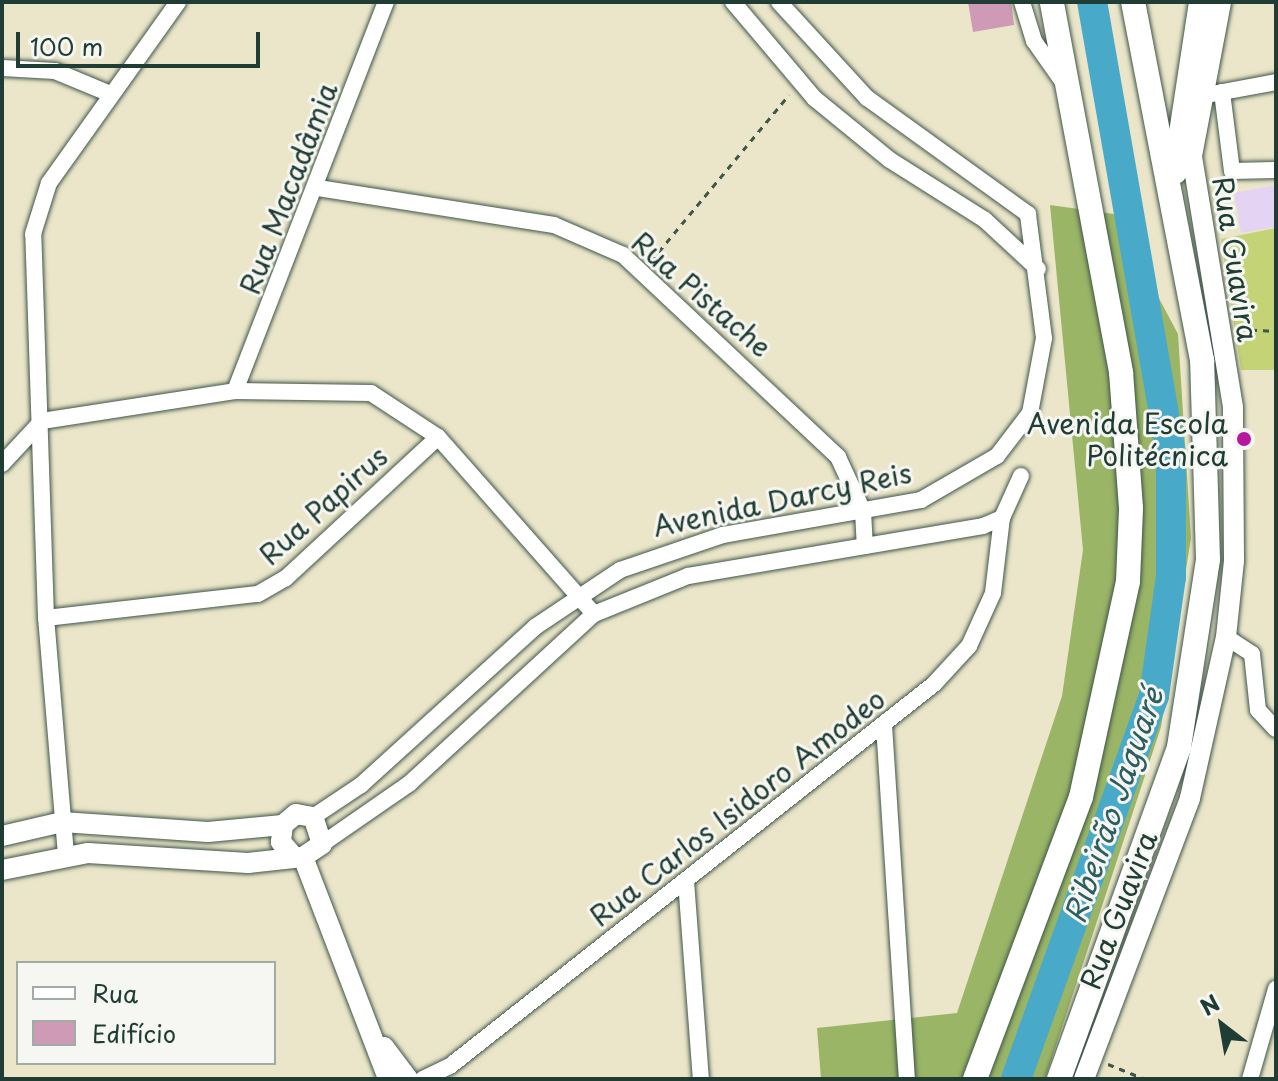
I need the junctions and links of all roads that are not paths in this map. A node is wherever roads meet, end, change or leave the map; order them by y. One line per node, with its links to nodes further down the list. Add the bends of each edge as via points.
1 (178, 2): 13 (street)
2 (386, 2): 16 (street, Rua Macadâmia)
3 (733, 2): 18 (street, via 799,82)
4 (779, 2): 18 (street, Avenida Darcy Reis, via 867,98 1019,203 1034,229)
5 (1022, 2): 12 (street, via 1034,41)
6 (1052, 2): 12 (highway)
7 (1133, 2): 17 (highway)
8 (1201, 2): 17 (highway)
9 (1221, 2): 14 (main road, Rua Guavira)
10 (2, 68): 13 (street, via 55,71)
11 (1276, 82): 14 (street)
12 (1069, 91): 51 (highway, via 1121,372 1131,508 1128,581 1081,797)
13 (108, 93): 20 (street, via 49,183 33,234)
14 (1212, 94): 15 (street, via 1232,171); 30 (main road, Rua Guavira, via 1194,195 1219,327 1234,459)
15 (1274, 170)
16 (318, 188): 19 (street, Rua Macadâmia); 24 (street, Rua Pistache, via 554,225 613,250 785,400 838,457)
17 (1173, 202): 52 (highway, via 1202,360 1210,465 1203,625 1191,696 1154,826)
18 (1038, 269): 24 (street, Avenida Darcy Reis, via 1044,338 1030,413 997,456 956,484)
19 (235, 391): 20 (street); 21 (street, via 371,393)
20 (42, 421): 22 (street); 29 (street)
21 (438, 437): 27 (street); 29 (street, Rua Papirus, via 286,578 258,594)
22 (2, 464)
23 (1021, 476): 25 (street)
24 (863, 511): 26 (street, Rua Pistache); 27 (street, Avenida Darcy Reis, via 662,550)
25 (1002, 518): 26 (street, Avenida Darcy Reis); 33 (street, Rua Carlos Isidoro Amodeo, via 993,593 969,646)
26 (865, 546): 28 (street, Avenida Darcy Reis, via 688,576)
27 (577, 595): 28 (street); 31 (street, Avenida Darcy Reis)
28 (594, 614): 32 (street, Avenida Darcy Reis)
29 (46, 618): 36 (street)
30 (1226, 637): 34 (street, via 1252,654 1258,710); 53 (main road, Rua Guavira, via 1190,798)
31 (513, 645): 32 (street, via 521,661); 35 (street, Avenida Darcy Reis, via 361,785)
32 (518, 681): 39 (street, Avenida Darcy Reis, via 410,783)
33 (884, 725): 43 (street, Rua Carlos Isidoro Amodeo); 50 (street)
34 (1276, 729)
35 (313, 817): 37 (main road, via 296,814); 39 (main road)
36 (62, 822): 37 (main road, via 208,832); 38 (main road); 40 (street)
37 (283, 825): 41 (main road, via 281,842)
38 (2, 836)
39 (322, 844): 41 (main road)
40 (66, 855): 41 (main road, via 248,863); 42 (main road)
41 (298, 856): 45 (main road)
42 (2, 870)
43 (686, 881): 48 (street, Rua Carlos Isidoro Amodeo, via 450,1066); 49 (street)
44 (1276, 989): 54 (street)
45 (375, 1034): 46 (main road); 47 (main road)
46 (388, 1079)
47 (408, 1079)
48 (423, 1079)
49 (701, 1079)
50 (907, 1079)
51 (975, 1079)
52 (1059, 1079)
53 (1084, 1079)
54 (1250, 1079)

